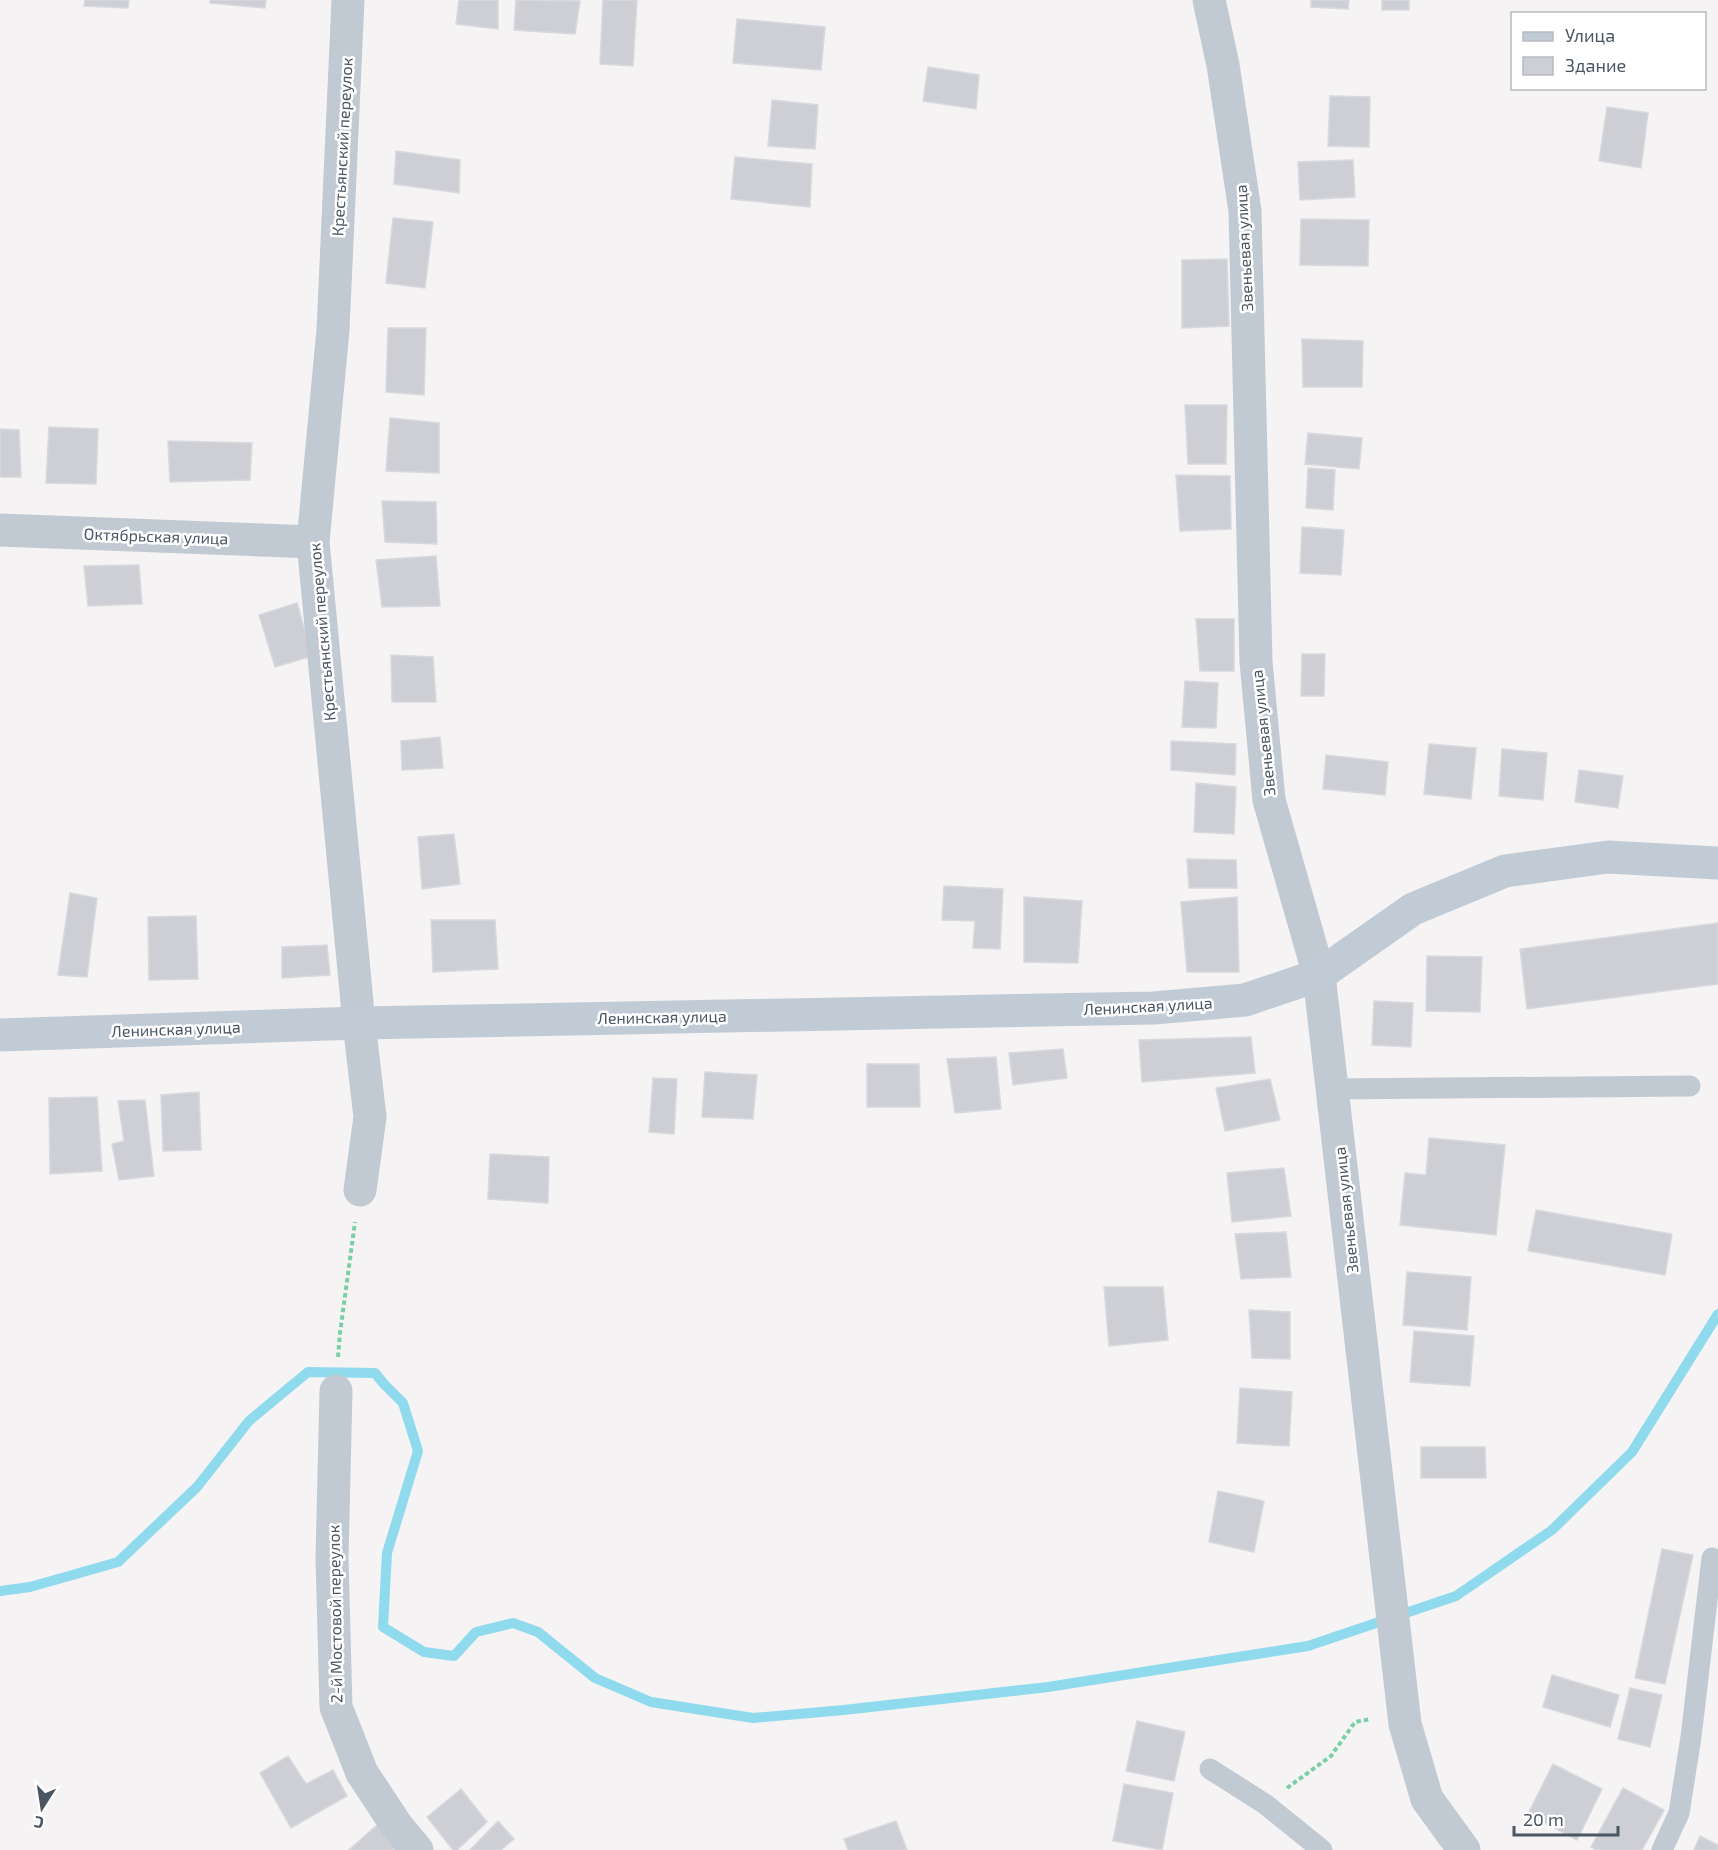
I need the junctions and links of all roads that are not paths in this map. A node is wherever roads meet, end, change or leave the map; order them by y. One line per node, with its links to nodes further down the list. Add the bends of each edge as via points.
1 (348, 0): 4 (street, Крестьянский переулок, via 333,330)
2 (1209, 0): 6 (street, Звеньевая улица, via 1245,211 1256,662 1269,800)
3 (0, 530): 4 (street, Октябрьская улица)
4 (313, 542): 7 (street, Крестьянский переулок)
5 (1718, 863): 6 (street, Ленинская улица, via 1608,857 1505,871 1413,909)
6 (1319, 975): 7 (street, Ленинская улица, via 1245,1000 1154,1008); 10 (street, Звеньевая улица)
7 (359, 1023): 8 (street, Ленинская улица); 11 (street, Крестьянский переулок, via 370,1117)
8 (0, 1035)
9 (1690, 1086): 10 (lane)
10 (1332, 1089): 17 (street, Звеньевая улица, via 1403,1714 1427,1799)
11 (360, 1190)
12 (336, 1391): 15 (street, 2-й Мостовой переулок, via 332,1558 336,1707 362,1773)
13 (1712, 1558): 18 (lane, via 1679,1813)
14 (1210, 1769): 16 (lane, via 1265,1804)
15 (417, 1850)
16 (1322, 1850)
17 (1464, 1850)
18 (1662, 1850)

